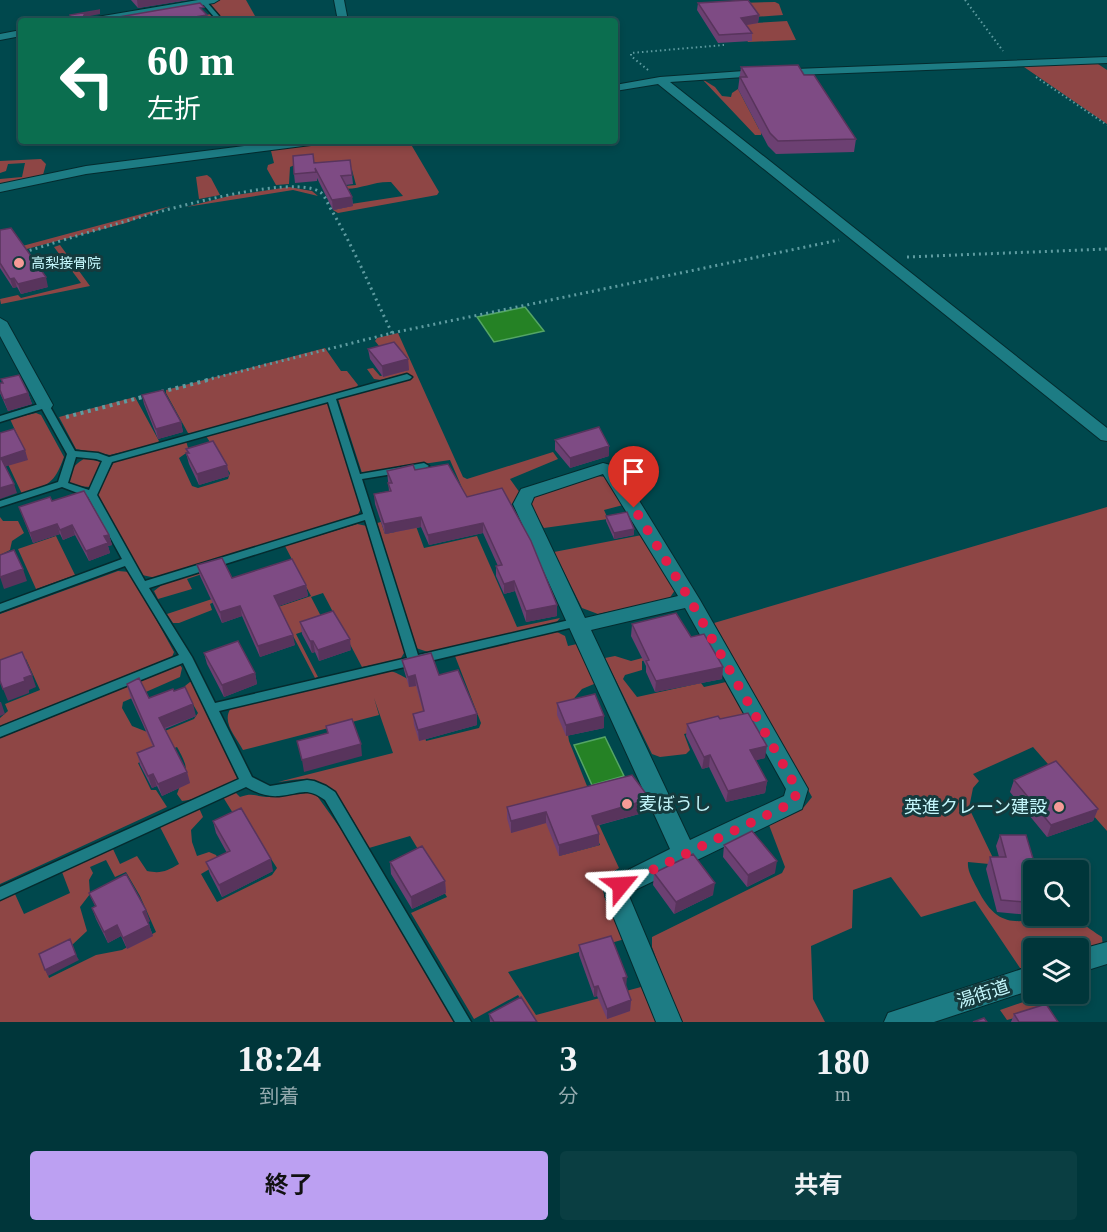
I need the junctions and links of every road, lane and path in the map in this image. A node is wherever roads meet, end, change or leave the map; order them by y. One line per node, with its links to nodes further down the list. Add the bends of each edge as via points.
1 (339, 0): 6 (street)
2 (965, 0): 11 (path)
3 (209, 1): 4 (lane); 5 (street)
4 (217, 17)
5 (131, 18)
6 (342, 18)
7 (18, 34): 8 (street)
8 (0, 37)
9 (724, 45): 12 (path, via 632,53)
10 (1107, 60): 11 (street)
11 (1014, 64): 12 (street); 14 (path)
12 (660, 80): 13 (street); 17 (street)
13 (618, 87)
14 (1107, 125)
15 (288, 144): 16 (street, via 86,170)
16 (0, 188)
17 (855, 237): 20 (street); 22 (path)
18 (1107, 249): 20 (path)
19 (20, 253): 22 (path, via 222,196 285,186 314,189 338,222)
20 (881, 258): 28 (street)
21 (0, 322): 25 (street)
22 (392, 333): 27 (path)
23 (407, 377): 24 (lane)
24 (331, 397): 30 (lane); 32 (lane)
25 (45, 405): 26 (lane); 27 (lane)
26 (0, 419)
27 (52, 420): 29 (lane)
28 (1107, 436)
29 (72, 454): 30 (lane); 33 (lane)
30 (108, 460): 34 (lane)
31 (424, 466): 32 (lane)
32 (358, 477): 36 (lane)
33 (62, 484): 34 (lane); 35 (lane)
34 (92, 495): 37 (lane)
35 (0, 504)
36 (369, 516): 38 (lane); 43 (lane)
37 (128, 561): 38 (lane); 40 (lane)
38 (142, 586): 42 (lane)
39 (690, 600): 41 (street); 41 (street, via 612,471 603,468 527,493 522,504); 47 (street, via 797,789 794,802)
40 (0, 608)
41 (579, 624): 43 (lane); 47 (street)
42 (186, 657): 44 (lane); 45 (lane)
43 (414, 660): 44 (lane)
44 (211, 708): 46 (lane)
45 (0, 732)
46 (247, 781): 48 (lane); 53 (lane, via 270,791 305,784 319,787 330,796)
47 (684, 853): 54 (street, via 621,885 617,896)
48 (0, 894)
49 (1107, 953): 50 (street)
50 (1089, 959)
51 (1023, 981): 52 (street, 湯街道)
52 (915, 1019)
53 (463, 1022)
54 (669, 1022)

